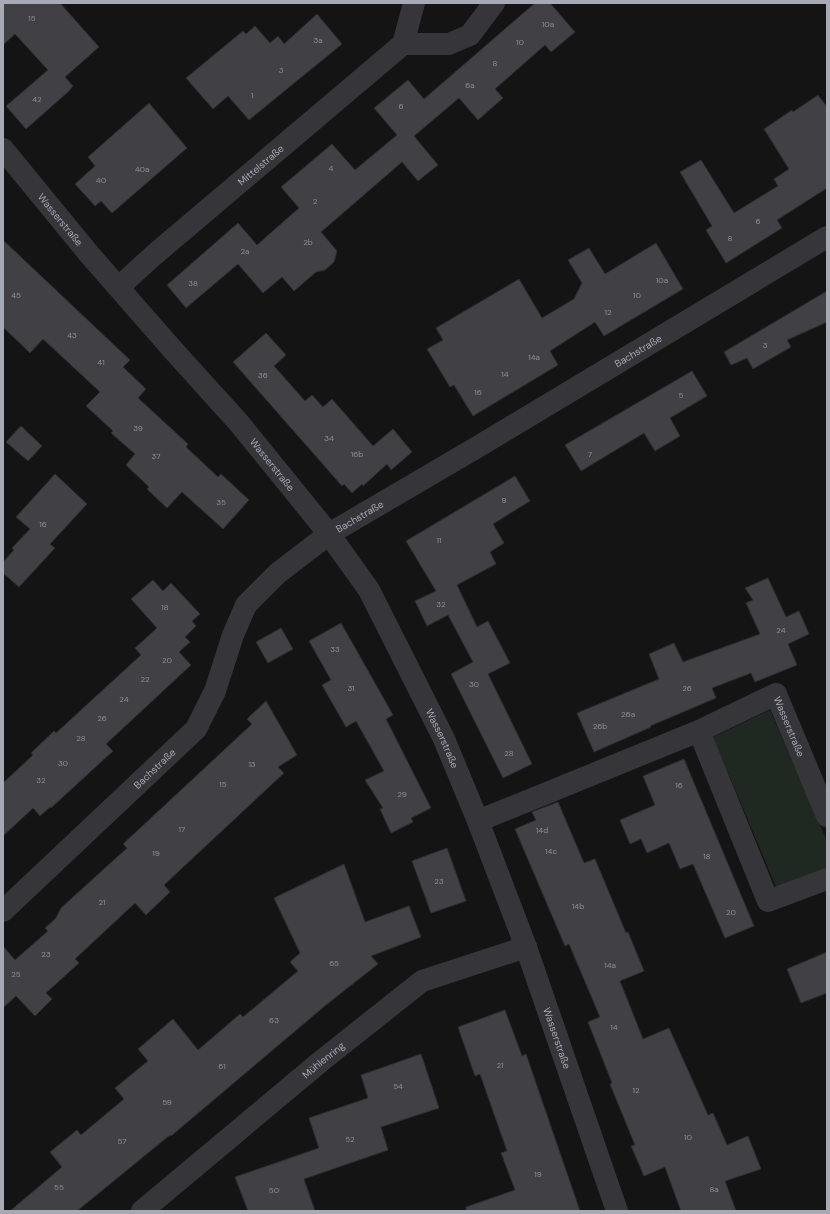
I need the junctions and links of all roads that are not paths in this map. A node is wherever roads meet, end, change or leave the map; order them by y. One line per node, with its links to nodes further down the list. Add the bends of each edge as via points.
1 (414, 3): 3 (street)
2 (494, 3): 3 (street, via 470,35 449,44)
3 (403, 44): 6 (street, Mittelstraße)
4 (3, 150): 6 (street, Wasserstraße)
5 (827, 236): 7 (street, Bachstraße)
6 (119, 287): 7 (street, Wasserstraße, via 240,423)
7 (329, 534): 10 (street, Wasserstraße, via 369,590 444,739); 12 (street, Bachstraße, via 278,573 246,605 233,635 215,691 196,729)
8 (699, 731): 9 (street, Wasserstraße, via 776,694); 10 (street, Wasserstraße); 11 (street, via 768,901)
9 (827, 816)
10 (478, 821): 13 (street, Wasserstraße)
11 (827, 879)
12 (3, 911)
13 (526, 947): 14 (street, Mühlenring, via 422,981); 15 (street, Wasserstraße)
14 (142, 1211)
15 (617, 1211)

